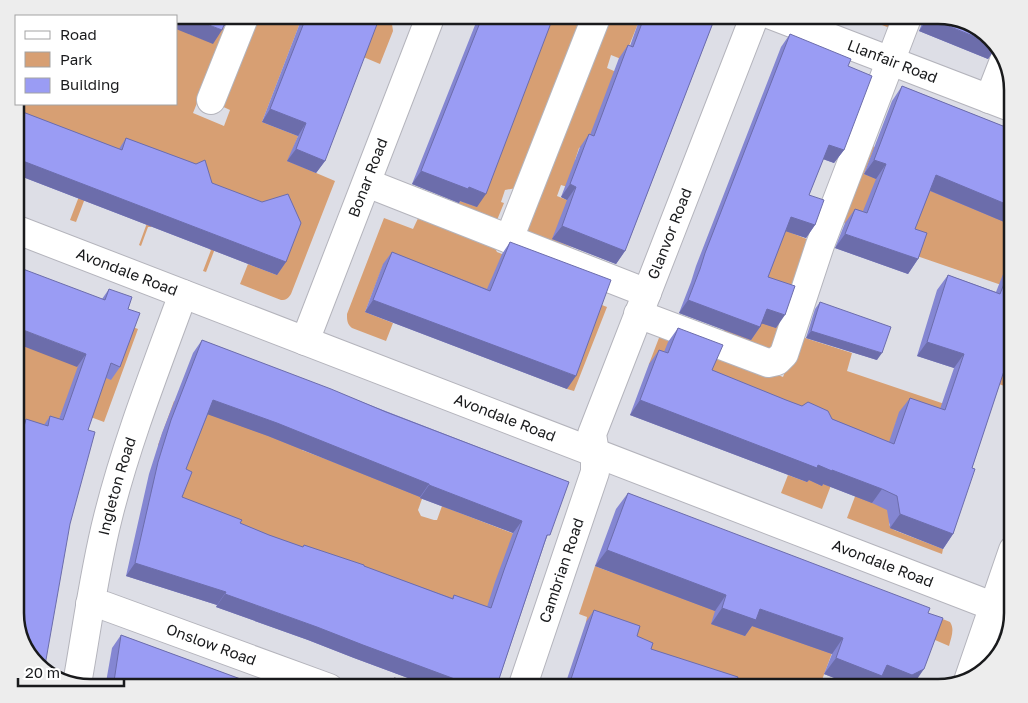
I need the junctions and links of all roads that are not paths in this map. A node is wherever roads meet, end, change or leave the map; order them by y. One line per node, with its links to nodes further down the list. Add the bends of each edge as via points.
1 (241, 24): 9 (street)
2 (428, 24): 11 (street, Bonar Road)
3 (593, 24): 13 (street)
4 (751, 24): 15 (street, Glanvor Road)
5 (795, 24): 7 (street, Llanfair Road)
6 (904, 24): 7 (street)
7 (890, 61): 10 (street, Llanfair Road); 15 (street, via 820,245 784,354 777,361 768,363)
8 (1003, 79): 10 (street)
9 (211, 100)
10 (1001, 103)
11 (367, 183): 13 (street); 16 (street, Bonar Road)
12 (24, 233): 14 (street, Avondale Road)
13 (509, 240): 15 (street)
14 (183, 294): 16 (street, Avondale Road); 18 (street, Ingleton Road, via 121,469)
15 (642, 303): 17 (street, Glanvor Road, via 592,434)
16 (305, 341): 17 (street, Avondale Road)
17 (594, 452): 19 (street, Avondale Road); 23 (street, Cambrian Road, via 595,472)
18 (90, 604): 21 (street, Ingleton Road); 22 (street, Onslow Road, via 105,606)
19 (1003, 611): 20 (street)
20 (974, 668)
21 (79, 679)
22 (304, 679)
23 (525, 679)

